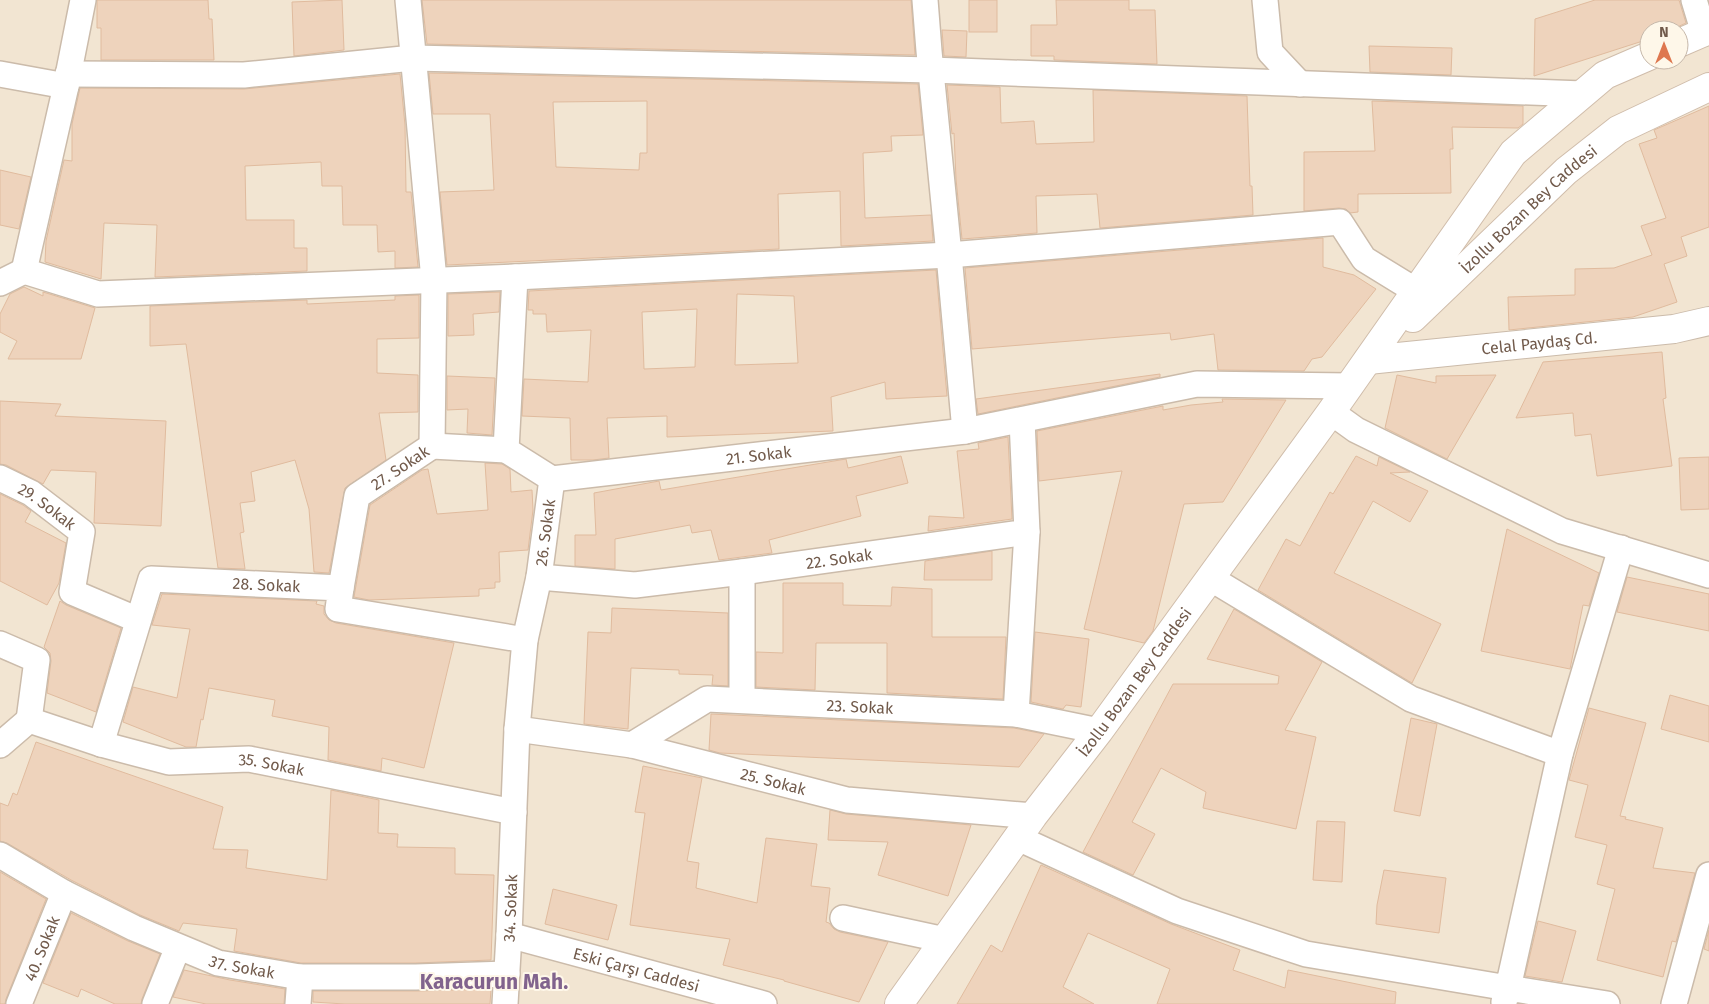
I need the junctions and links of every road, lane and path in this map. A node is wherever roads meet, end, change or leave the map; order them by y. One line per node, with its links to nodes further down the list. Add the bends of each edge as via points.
1 (82, 0): 12 (street)
2 (408, 0): 8 (street, 27. Sokak)
3 (925, 0): 10 (street)
4 (1265, 0): 13 (street, via 1270,52)
5 (1694, 0): 6 (street)
6 (1706, 31): 7 (main road)
7 (1689, 39)
8 (414, 58): 10 (street); 12 (street, via 244,75); 19 (street, 27. Sokak)
9 (1639, 60): 15 (main road, İzollu Bozan Bey Caddesi, via 1605,75)
10 (931, 70): 13 (street); 16 (street)
11 (0, 74): 12 (street)
12 (67, 80): 17 (street)
13 (1300, 84): 15 (street)
14 (1709, 86): 23 (main road, İzollu Bozan Bey Caddesi, via 1618,130 1566,171)
15 (1583, 94): 21 (main road, İzollu Bozan Bey Caddesi, via 1513,153)
16 (950, 255): 18 (street); 21 (street, via 1340,222 1364,258); 27 (street)
17 (24, 271): 19 (street, via 98,294); 20 (street)
18 (515, 277): 19 (street); 29 (street)
19 (434, 280): 28 (street, 27. Sokak)
20 (0, 283)
21 (1416, 291): 23 (main road, İzollu Bozan Bey Caddesi)
22 (1709, 321): 23 (main road, Celal Paydaş Cd., via 1674,329)
23 (1368, 360): 24 (main road, İzollu Bozan Bey Caddesi)
24 (1350, 386): 25 (main road, İzollu Bozan Bey Caddesi); 26 (street, 21. Sokak, via 1198,384)
25 (1331, 412): 33 (street, via 1356,430 1562,530); 37 (main road, İzollu Bozan Bey Caddesi)
26 (1022, 420): 27 (street, 21. Sokak); 32 (street)
27 (965, 432): 31 (street, 21. Sokak)
28 (432, 446): 29 (street); 38 (street, 27. Sokak, via 357,496)
29 (506, 450): 31 (street, 26. Sokak)
30 (0, 478): 39 (street, 29. Sokak, via 31,492 82,532 72,592)
31 (552, 479): 36 (street, 26. Sokak)
32 (1027, 532): 34 (street, 22. Sokak); 43 (street)
33 (1621, 548): 35 (street); 50 (street)
34 (742, 572): 36 (street, 22. Sokak, via 636,585); 42 (street)
35 (1709, 575)
36 (539, 577): 40 (street, 26. Sokak)
37 (1210, 578): 46 (main road, İzollu Bozan Bey Caddesi); 50 (street, via 1411,699)
38 (341, 588): 39 (street, 28. Sokak, via 151,579); 40 (street, via 338,609)
39 (138, 620): 47 (street, 28. Sokak)
40 (525, 640): 45 (street, 26. Sokak)
41 (0, 644): 44 (street, via 37,660)
42 (742, 700): 43 (street, 23. Sokak); 49 (street, 23. Sokak, via 707,699)
43 (1016, 714): 46 (street, 23. Sokak)
44 (29, 720): 47 (street, 35. Sokak); 48 (street)
45 (517, 729): 49 (street, 25. Sokak); 51 (street, 26. Sokak)
46 (1099, 731): 52 (main road, İzollu Bozan Bey Caddesi)
47 (101, 744): 51 (street, 35. Sokak, via 169,762 249,759)
48 (0, 745)
49 (632, 745): 52 (street, 25. Sokak, via 847,800)
50 (1560, 754): 63 (street)
51 (514, 812): 58 (street, 34. Sokak)
52 (1033, 816): 53 (main road, İzollu Bozan Bey Caddesi)
53 (1018, 838): 59 (main road, İzollu Bozan Bey Caddesi); 63 (street, via 1176,911 1306,954)
54 (0, 855): 56 (street, 37. Sokak)
55 (1709, 874): 71 (street)
56 (64, 893): 60 (street, 37. Sokak); 64 (street, 40. Sokak)
57 (843, 918): 59 (street)
58 (509, 935): 61 (street, 34. Sokak); 68 (street, Eski Çarşı Caddesi)
59 (945, 940): 69 (main road, İzollu Bozan Bey Caddesi)
60 (178, 947): 62 (street, 37. Sokak, via 218,963); 65 (street)
61 (507, 974): 62 (street, 37. Sokak); 67 (street, 34. Sokak)
62 (300, 976): 66 (street)
63 (1506, 996): 70 (street)
64 (19, 1004)
65 (155, 1004)
66 (298, 1004)
67 (505, 1004)
68 (764, 1004)
69 (899, 1004)
70 (1607, 1004)
71 (1674, 1004)

